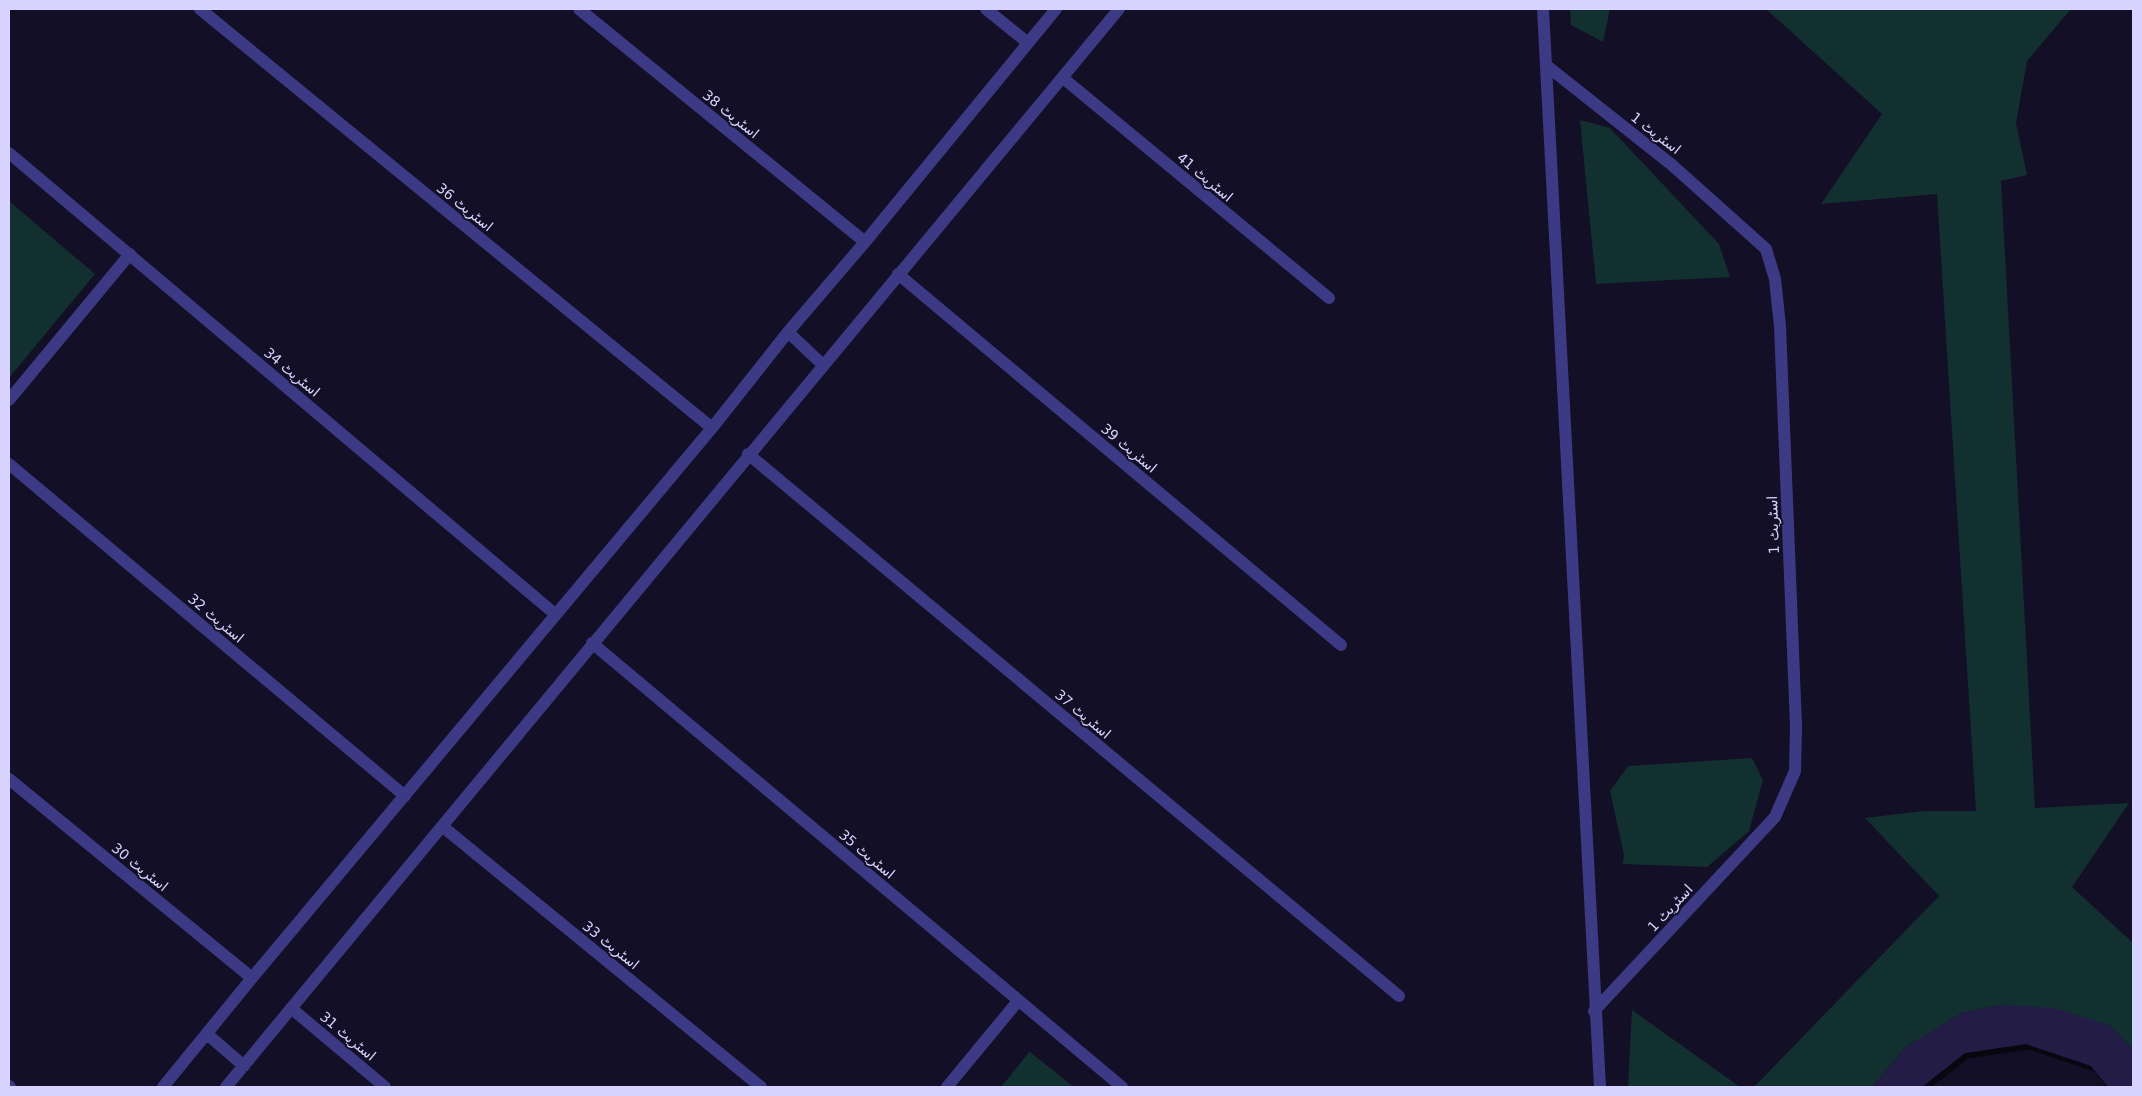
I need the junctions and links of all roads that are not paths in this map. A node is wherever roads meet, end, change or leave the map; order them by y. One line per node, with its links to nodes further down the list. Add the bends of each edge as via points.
1 (200, 9): 18 (street, اسٹریٹ 36)
2 (578, 9): 11 (street, اسٹریٹ 38)
3 (986, 9): 7 (street)
4 (1056, 9): 7 (street)
5 (1120, 9): 9 (street)
6 (1543, 9): 8 (street)
7 (1028, 43): 11 (street)
8 (1548, 66): 31 (street); 31 (street, اسٹریٹ 1, via 1672,165 1766,249 1775,279 1780,326 1796,726 1795,771 1774,817)
9 (1063, 78): 13 (street); 14 (street, اسٹریٹ 41)
10 (9, 153): 12 (street, اسٹریٹ 34)
11 (865, 242): 15 (street)
12 (130, 254): 17 (street); 21 (street, اسٹریٹ 34)
13 (898, 274): 16 (street); 23 (street, اسٹریٹ 39)
14 (1329, 298)
15 (788, 332): 16 (street); 18 (street)
16 (823, 365): 19 (street)
17 (9, 400)
18 (712, 428): 21 (street)
19 (748, 454): 22 (street); 28 (street, اسٹریٹ 37)
20 (9, 464): 25 (street, اسٹریٹ 32)
21 (555, 614): 25 (street)
22 (592, 643): 26 (street); 29 (street, اسٹریٹ 35)
23 (1341, 645)
24 (9, 779): 27 (street, اسٹریٹ 30)
25 (405, 796): 27 (street)
26 (442, 826): 30 (street); 37 (street, اسٹریٹ 33)
27 (252, 978): 32 (street)
28 (1399, 996)
29 (1018, 1001): 38 (street); 39 (street, اسٹریٹ 35)
30 (291, 1008): 33 (street); 36 (street, اسٹریٹ 31)
31 (1594, 1011): 40 (street)
32 (207, 1034): 33 (street); 34 (street)
33 (244, 1066): 35 (street)
34 (164, 1087)
35 (226, 1087)
36 (385, 1087)
37 (761, 1087)
38 (947, 1087)
39 (1122, 1087)
40 (1600, 1087)

